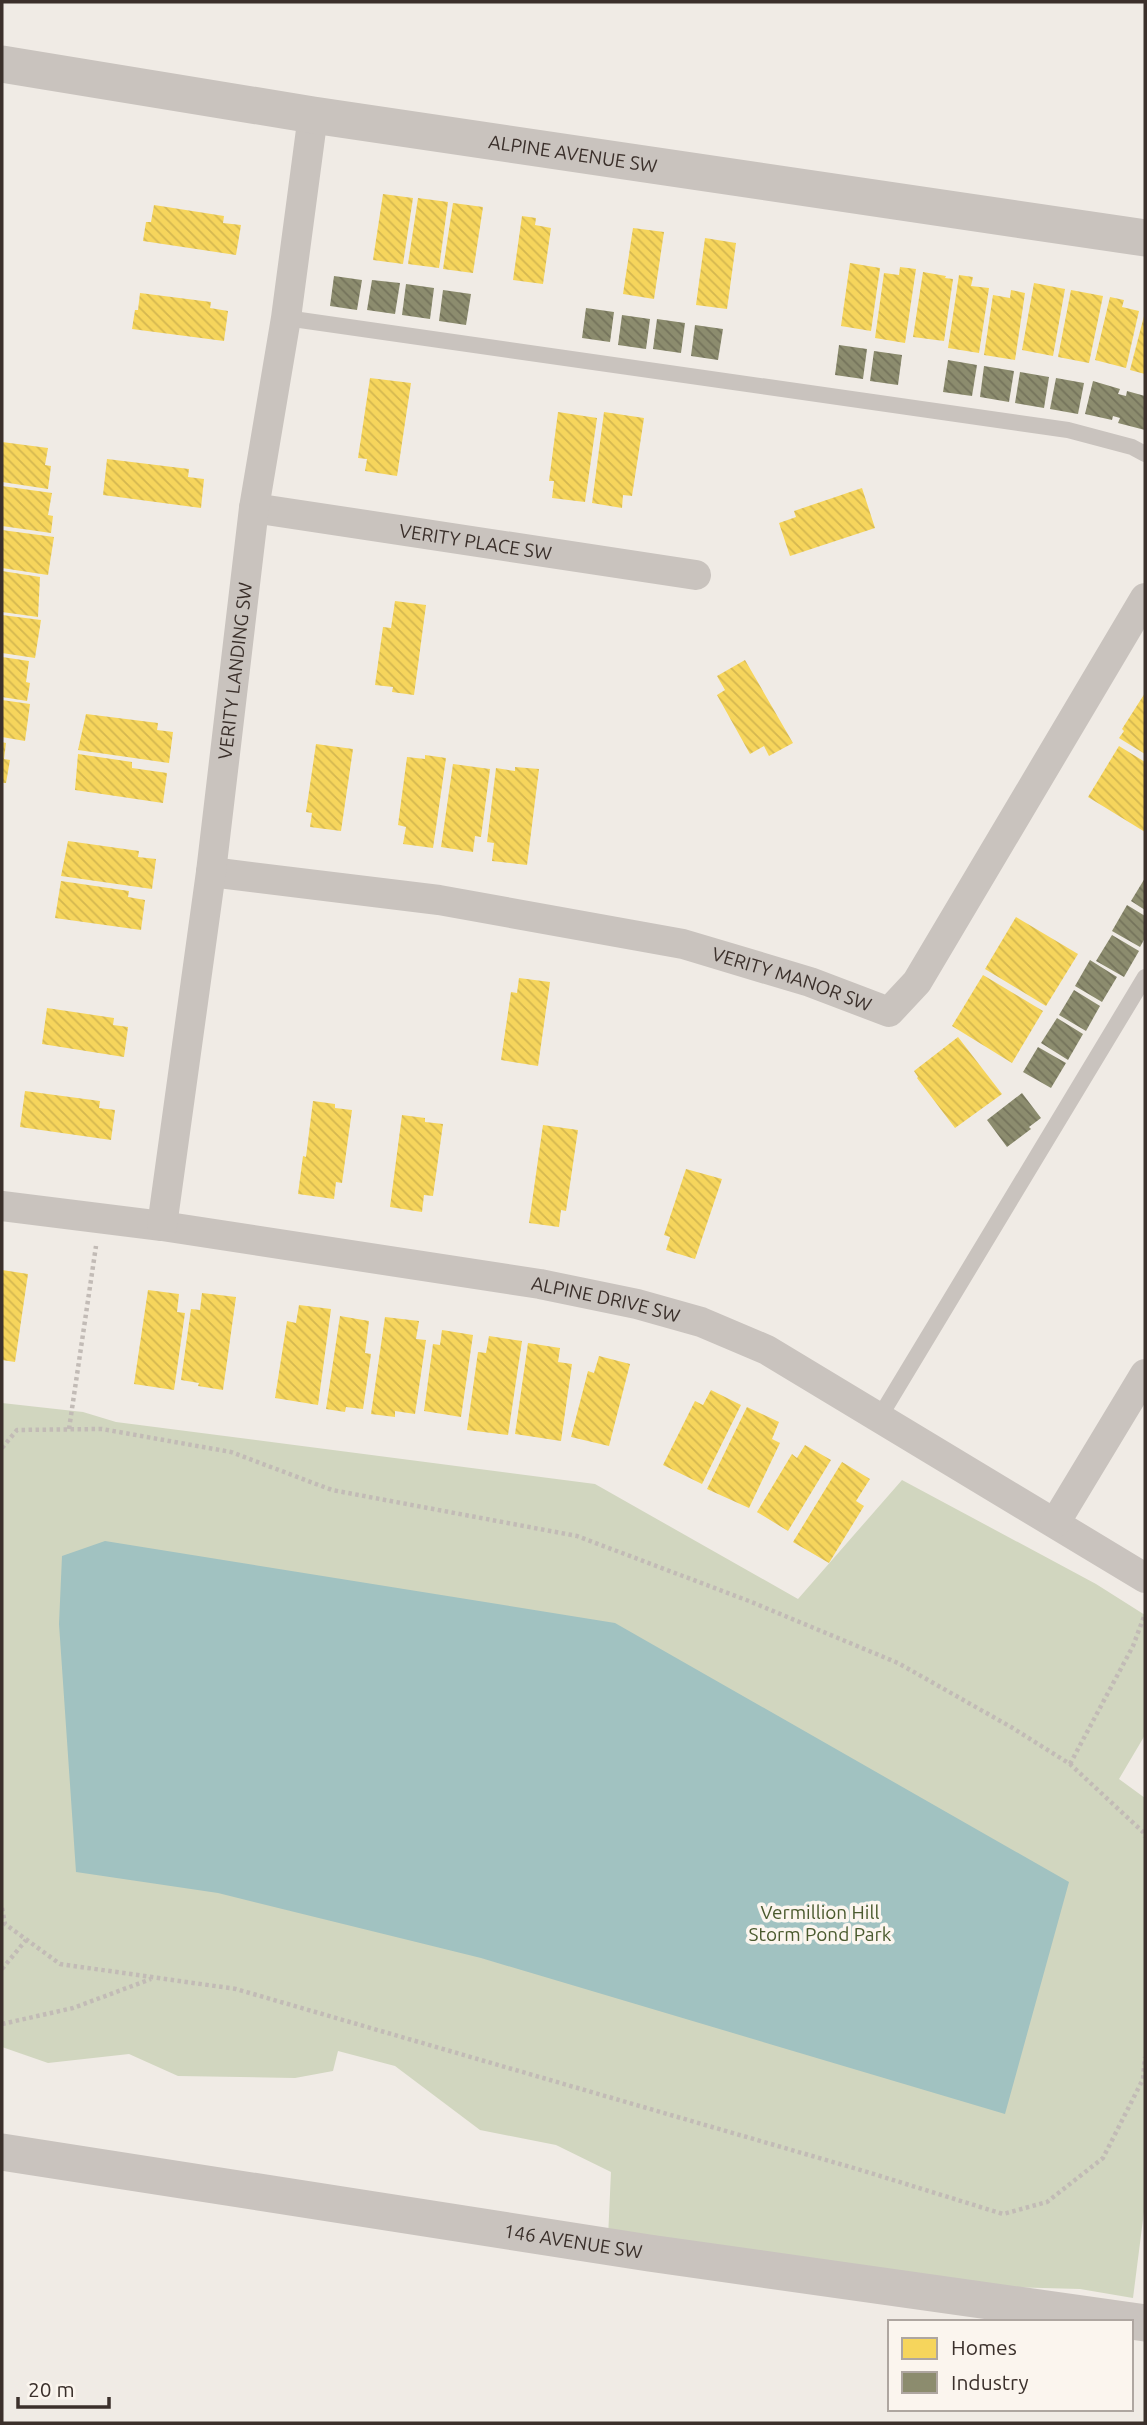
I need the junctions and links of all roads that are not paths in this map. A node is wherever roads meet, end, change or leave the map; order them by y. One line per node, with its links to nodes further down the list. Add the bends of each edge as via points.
1 (2, 64): 2 (street, ALPINE AVENUE SW)
2 (313, 115): 3 (street, ALPINE AVENUE SW); 4 (street, VERITY LANDING SW)
3 (1145, 239)
4 (285, 318): 5 (lane, via 1068,430); 6 (street, VERITY LANDING SW)
5 (1145, 454)
6 (254, 508): 7 (street, VERITY PLACE SW); 9 (street, VERITY LANDING SW)
7 (696, 575)
8 (1145, 598): 9 (street, VERITY MANOR SW, via 916,982 889,1012 810,982 683,944 439,900)
9 (211, 872): 12 (street, VERITY LANDING SW)
10 (1145, 977): 14 (lane)
11 (2, 1206): 12 (street, ALPINE DRIVE SW)
12 (162, 1226): 14 (street, ALPINE DRIVE SW, via 540,1284 637,1304 701,1322 767,1350)
13 (1145, 1374): 15 (street)
14 (880, 1418): 15 (street, ALPINE DRIVE SW)
15 (1055, 1523): 16 (street, ALPINE DRIVE SW)
16 (1145, 1578)
17 (2, 2152): 18 (street, 146 AVENUE SW, via 661,2255)
18 (1124, 2320)

